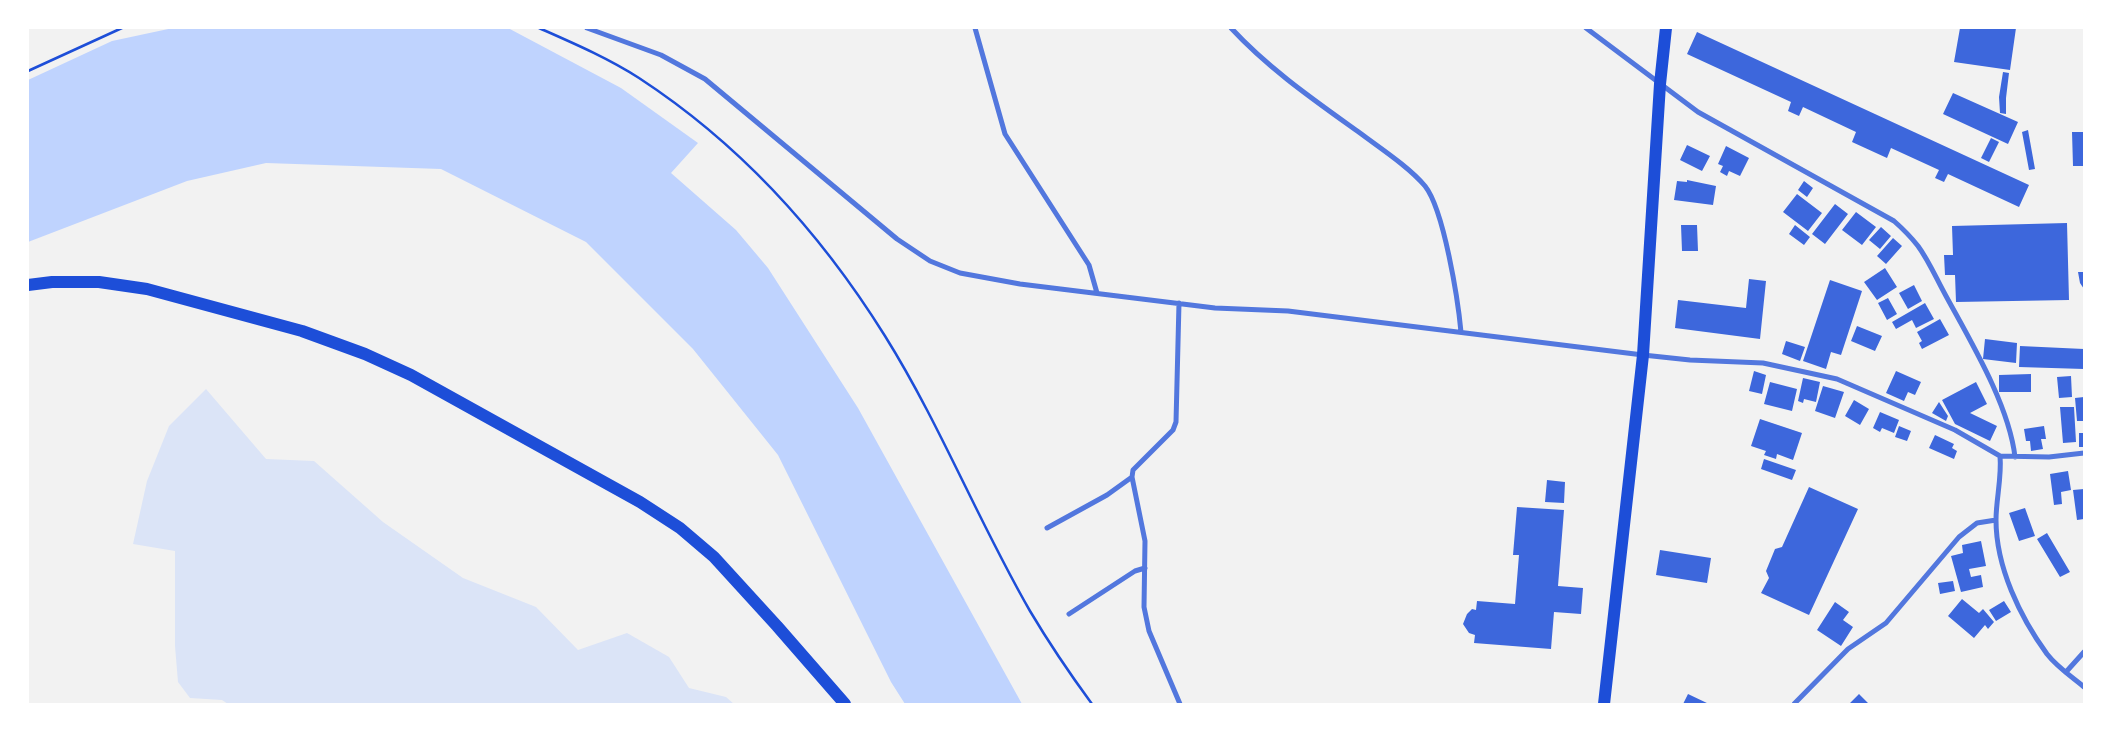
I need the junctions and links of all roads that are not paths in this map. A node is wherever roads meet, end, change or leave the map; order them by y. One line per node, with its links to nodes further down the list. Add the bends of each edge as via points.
1 (587, 28): 8 (street, via 661,55 705,79 897,239 930,261 960,273)
2 (975, 28): 8 (street, via 1006,134 1089,265)
3 (1231, 28): 10 (street, via 1278,73 1394,158 1425,186 1435,204 1441,228)
4 (1586, 28): 6 (street)
5 (1666, 28): 6 (main road)
6 (1660, 84): 11 (main road); 14 (street, via 1698,112 1894,221 1910,236 1920,248 1963,327 2005,413)
7 (28, 285): 23 (main road, via 99,282 147,289 302,331 411,375 640,502 680,528 714,557)
8 (1097, 293): 9 (street)
9 (1179, 303): 10 (street, via 1288,311); 15 (street, via 1176,422 1173,430 1133,470)
10 (1460, 332): 11 (street)
11 (1643, 355): 13 (street, via 1763,363 1837,379 1955,430); 25 (main road)
12 (2084, 453): 14 (street, via 2049,458)
13 (2000, 456): 14 (street); 16 (street)
14 (2014, 457)
15 (1132, 477): 17 (street, via 1107,495); 18 (street, via 1145,541)
16 (1996, 520): 21 (street, via 2009,585 2027,623 2048,655); 26 (street, via 1977,523 1959,537 1886,623 1848,649)
17 (1047, 528)
18 (1145, 568): 19 (street, via 1135,571); 24 (street, via 1144,607 1149,631)
19 (1069, 614)
20 (2084, 652): 21 (street)
21 (2066, 672): 22 (street)
22 (2084, 687)
23 (845, 704)
24 (1180, 704)
25 (1604, 704)
26 (1794, 704)

